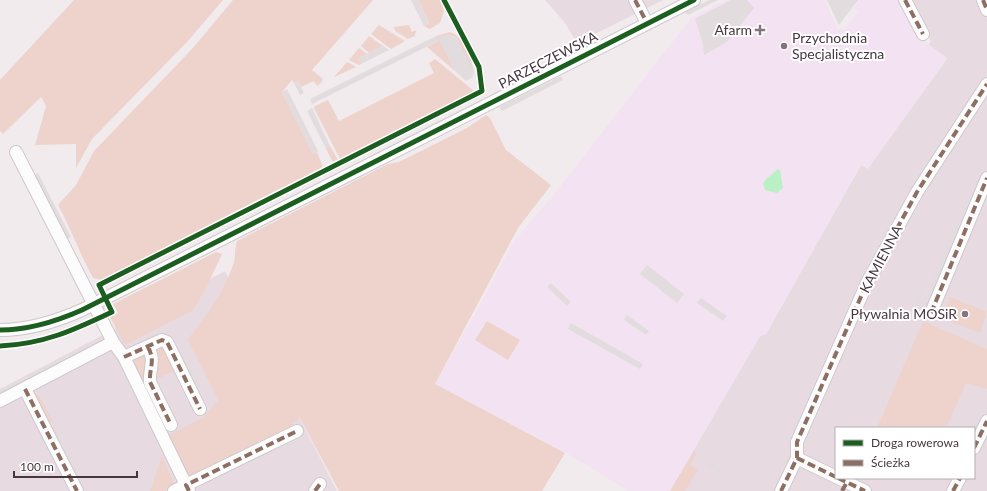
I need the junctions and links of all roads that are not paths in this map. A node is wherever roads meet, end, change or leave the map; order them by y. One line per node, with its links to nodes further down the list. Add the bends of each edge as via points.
1 (635, 0): 4 (street)
2 (905, 0): 5 (street)
3 (691, 1): 4 (street, PARZĘCZEWSKA)
4 (647, 23): 9 (street, PARZĘCZEWSKA)
5 (923, 34)
6 (987, 84): 22 (street, KAMIENNA, via 917,192 867,283 797,442)
7 (16, 152): 9 (street)
8 (987, 178): 10 (street)
9 (93, 304): 11 (street, PARZĘCZEWSKA, via 56,321 21,329); 12 (street)
10 (931, 313)
11 (0, 330)
12 (113, 342): 14 (street); 15 (street)
13 (148, 347): 14 (street); 17 (street, via 162,340 167,342); 19 (street, via 153,360 150,382)
14 (124, 357): 26 (street)
15 (25, 389): 16 (street); 27 (street)
16 (0, 402)
17 (200, 409)
18 (987, 421): 21 (street)
19 (171, 424)
20 (297, 431): 26 (street)
21 (975, 446)
22 (797, 458): 23 (street); 29 (street, KAMIENNA)
23 (835, 479)
24 (960, 479): 31 (street)
25 (841, 482): 30 (street)
26 (187, 488): 28 (street)
27 (77, 491)
28 (174, 491)
29 (782, 491)
30 (865, 491)
31 (954, 491)

